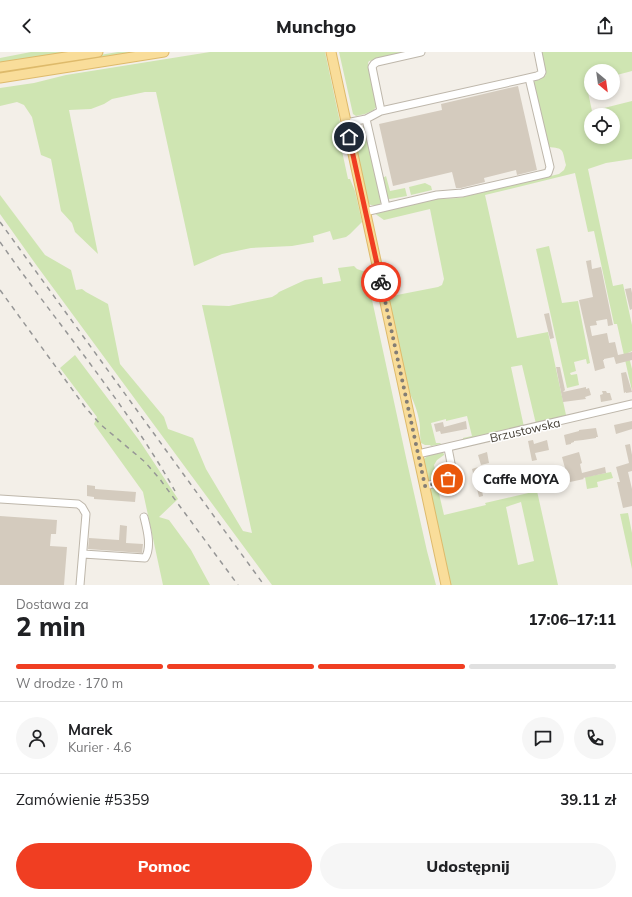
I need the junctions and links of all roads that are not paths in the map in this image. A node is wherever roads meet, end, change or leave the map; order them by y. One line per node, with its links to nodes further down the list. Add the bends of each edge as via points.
1 (98, 52): 6 (main road)
2 (164, 52): 7 (main road)
3 (331, 52): 11 (main road)
4 (421, 52): 9 (street, via 372,65)
5 (538, 52): 8 (street, via 542,74)
6 (0, 67)
7 (0, 78)
8 (529, 78): 9 (street); 12 (street, via 550,167 548,173)
9 (381, 111): 10 (street)
10 (366, 118): 11 (street); 12 (street)
11 (346, 123): 13 (main road)
12 (386, 207): 13 (street)
13 (365, 212): 16 (main road)
14 (632, 404): 15 (street, Brzustowska)
15 (448, 448): 16 (street, Brzustowska); 17 (street, via 452,470 450,476 442,482)
16 (418, 454): 17 (main road)
17 (425, 486): 22 (main road)
18 (0, 499): 20 (street, via 80,505 86,514)
19 (144, 517): 20 (street, via 149,536 145,558)
20 (82, 554): 21 (street)
21 (80, 585)
22 (446, 585)

